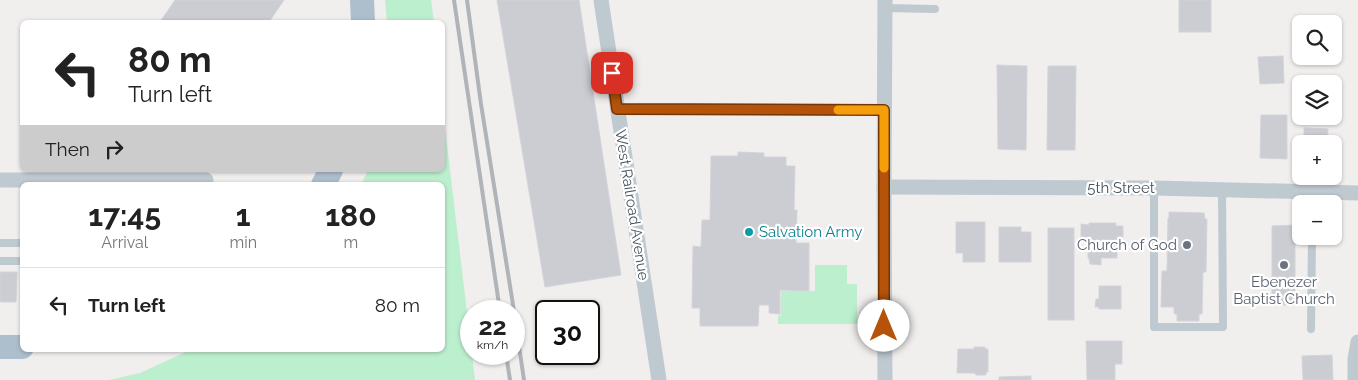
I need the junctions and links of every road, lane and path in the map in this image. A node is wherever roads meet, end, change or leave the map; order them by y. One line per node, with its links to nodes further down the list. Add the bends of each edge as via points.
1 (362, 0): 5 (main road)
2 (601, 0): 6 (street, West Railroad Avenue)
3 (885, 4): 4 (lane); 7 (street)
4 (935, 9)
5 (362, 20)
6 (617, 109): 7 (lane); 27 (street, West Railroad Avenue)
7 (884, 110): 12 (street)
8 (0, 180): 10 (street)
9 (206, 180): 11 (street)
10 (91, 182)
11 (159, 182)
12 (884, 187): 13 (street, 5th Street); 28 (street)
13 (1154, 188): 14 (street, 5th Street); 14 (lane, via 1154,327 1223,328)
14 (1222, 189): 16 (street, 5th Street)
15 (1358, 193): 17 (street, 5th Street)
16 (1292, 195)
17 (1336, 195)
18 (0, 243): 19 (lane)
19 (20, 243)
20 (1312, 245): 23 (lane)
21 (0, 260): 22 (lane)
22 (20, 261)
23 (1311, 330)
24 (1358, 342): 29 (street)
25 (0, 347): 26 (main road)
26 (20, 347)
27 (659, 380)
28 (885, 380)
29 (1356, 380)

